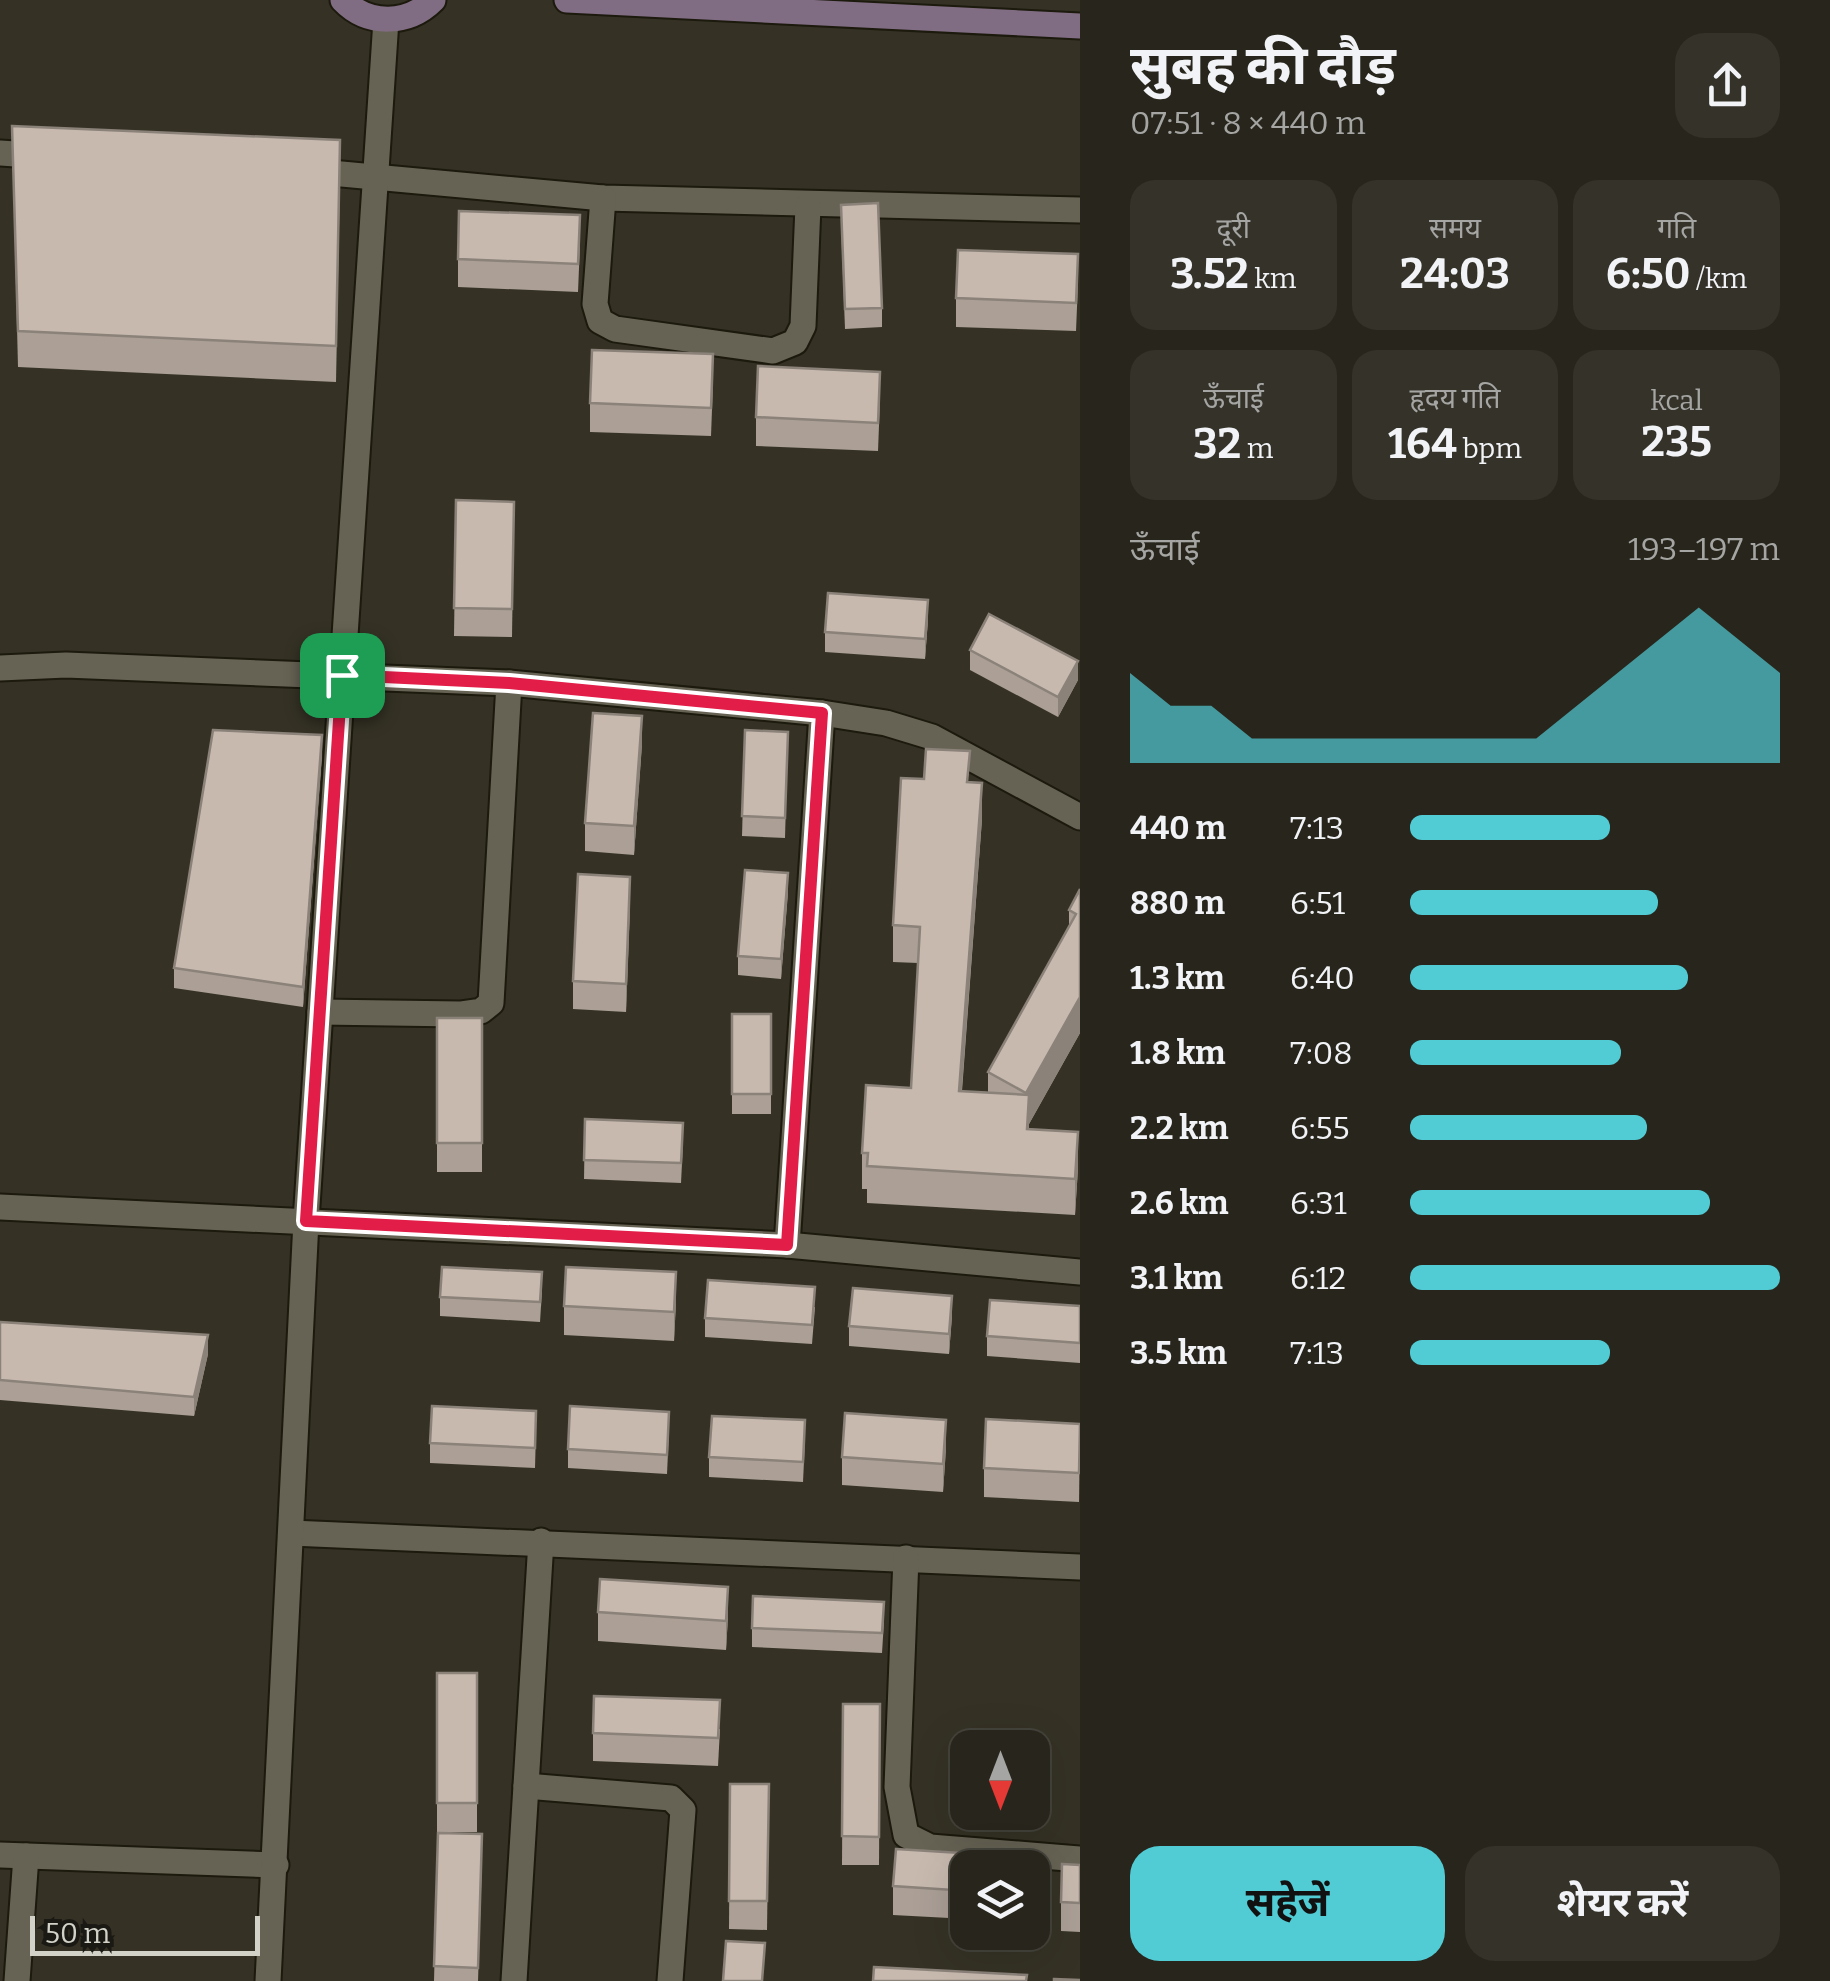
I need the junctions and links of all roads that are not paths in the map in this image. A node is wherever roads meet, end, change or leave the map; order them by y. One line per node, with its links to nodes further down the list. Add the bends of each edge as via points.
1 (343, 0): 4 (main road)
2 (433, 0): 4 (main road, via 406,17)
3 (567, 0): 5 (main road)
4 (386, 20): 9 (street)
5 (1080, 26)
6 (0, 153): 7 (street)
7 (80, 158)
8 (278, 170): 9 (street)
9 (377, 175): 10 (street); 14 (street)
10 (603, 198): 11 (street); 11 (street, via 595,304 600,321 615,329 773,351 795,342 804,326)
11 (808, 206): 12 (street)
12 (1080, 210)
13 (0, 668): 14 (street)
14 (342, 675): 15 (street); 18 (street)
15 (509, 683): 16 (street); 18 (street, via 492,1003 460,1014)
16 (822, 713): 17 (street, via 932,737); 21 (street)
17 (1080, 817)
18 (320, 1012): 20 (street)
19 (0, 1208): 20 (street)
20 (306, 1221): 21 (street); 23 (street)
21 (787, 1245): 22 (street)
22 (1080, 1272)
23 (291, 1534): 24 (street); 30 (street)
24 (541, 1541): 25 (street); 27 (street)
25 (906, 1558): 26 (street); 29 (street, via 897,1787 906,1836 930,1847)
26 (1080, 1567)
27 (526, 1786): 33 (street); 34 (street, via 671,1798 682,1810)
28 (13, 1856): 30 (street); 31 (street)
29 (1080, 1859)
30 (276, 1865): 32 (street)
31 (17, 1981)
32 (268, 1981)
33 (514, 1981)
34 (670, 1981)

